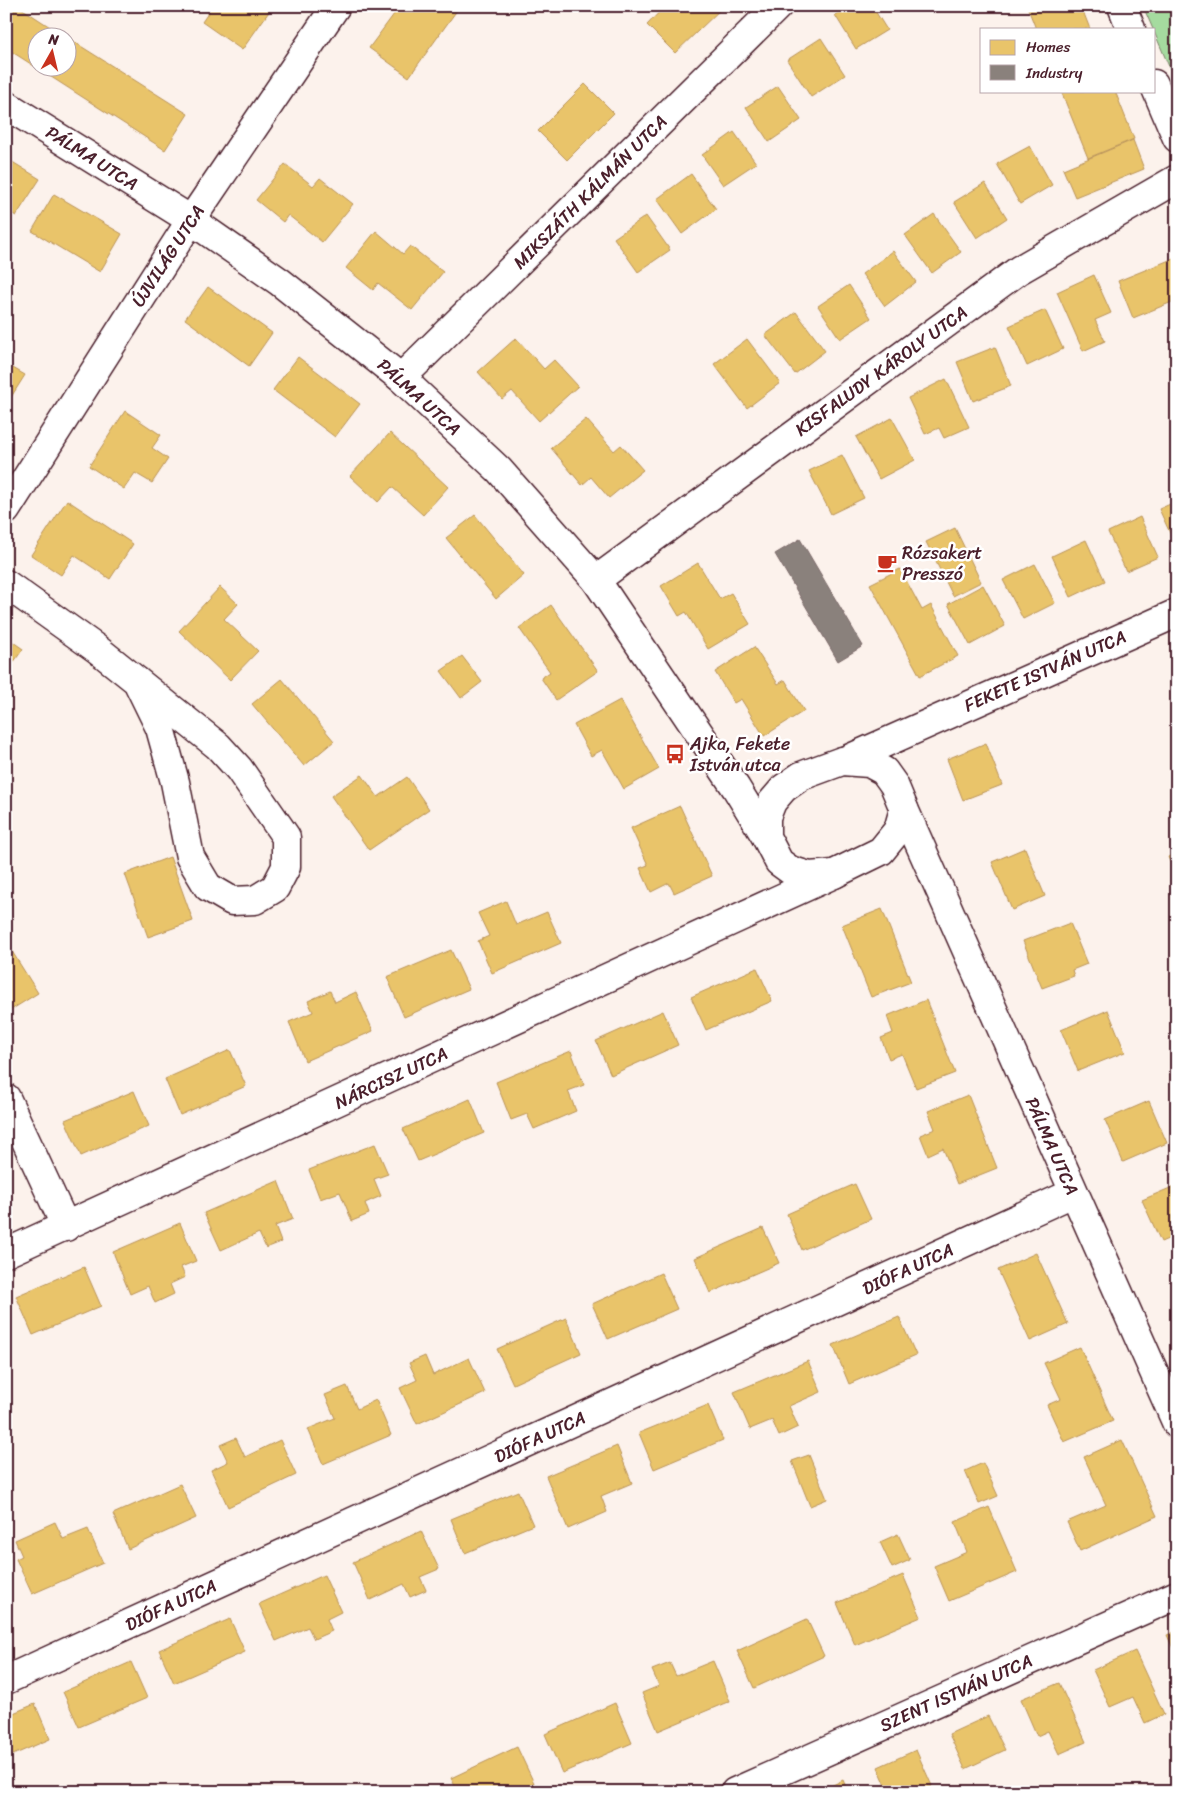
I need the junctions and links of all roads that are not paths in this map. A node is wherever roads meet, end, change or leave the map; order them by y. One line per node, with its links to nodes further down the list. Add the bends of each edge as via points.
1 (336, 6): 9 (street, ÚJVILÁG UTCA)
2 (778, 6): 10 (street, MIKSZÁTH KÁLMÁN UTCA)
3 (1122, 6): 4 (street)
4 (1131, 28)
5 (1156, 89): 7 (street)
6 (6, 105): 9 (street, PÁLMA UTCA)
7 (1177, 138)
8 (1177, 179): 12 (street, KISFALUDY KÁROLY UTCA, via 1019,270)
9 (192, 220): 10 (street, PÁLMA UTCA, via 280,282); 11 (street, ÚJVILÁG UTCA)
10 (401, 378): 12 (street, PÁLMA UTCA, via 499,470)
11 (6, 510)
12 (596, 580): 19 (street, PÁLMA UTCA)
13 (6, 584): 15 (street)
14 (1177, 613): 16 (street, FEKETE ISTVÁN UTCA)
15 (137, 681): 15 (street, via 218,746 239,769 286,837 286,867 276,888 255,900 232,901 208,886 190,857 160,728)
16 (914, 729): 17 (street, FEKETE ISTVÁN UTCA); 18 (street)
17 (842, 761): 18 (street, via 869,763); 20 (street, via 801,776)
18 (884, 771): 21 (street, PÁLMA UTCA)
19 (736, 788): 20 (street); 22 (street, PÁLMA UTCA)
20 (772, 802): 22 (street, via 766,817)
21 (904, 809): 23 (street, via 898,830); 24 (street, PÁLMA UTCA)
22 (766, 837): 25 (street, PÁLMA UTCA, via 779,862)
23 (881, 851): 24 (street); 26 (street)
24 (929, 867): 29 (street, PÁLMA UTCA)
25 (790, 870): 26 (street, via 809,876); 27 (street)
26 (834, 874): 27 (street, NÁRCISZ UTCA)
27 (775, 900): 30 (street, NÁRCISZ UTCA)
28 (6, 1098): 30 (street)
29 (1073, 1193): 32 (street, PÁLMA UTCA); 34 (street, DIÓFA UTCA)
30 (66, 1227): 31 (street, NÁRCISZ UTCA)
31 (6, 1254)
32 (1177, 1424)
33 (1177, 1595): 35 (street, SZENT ISTVÁN UTCA)
34 (6, 1680)
35 (735, 1792)

